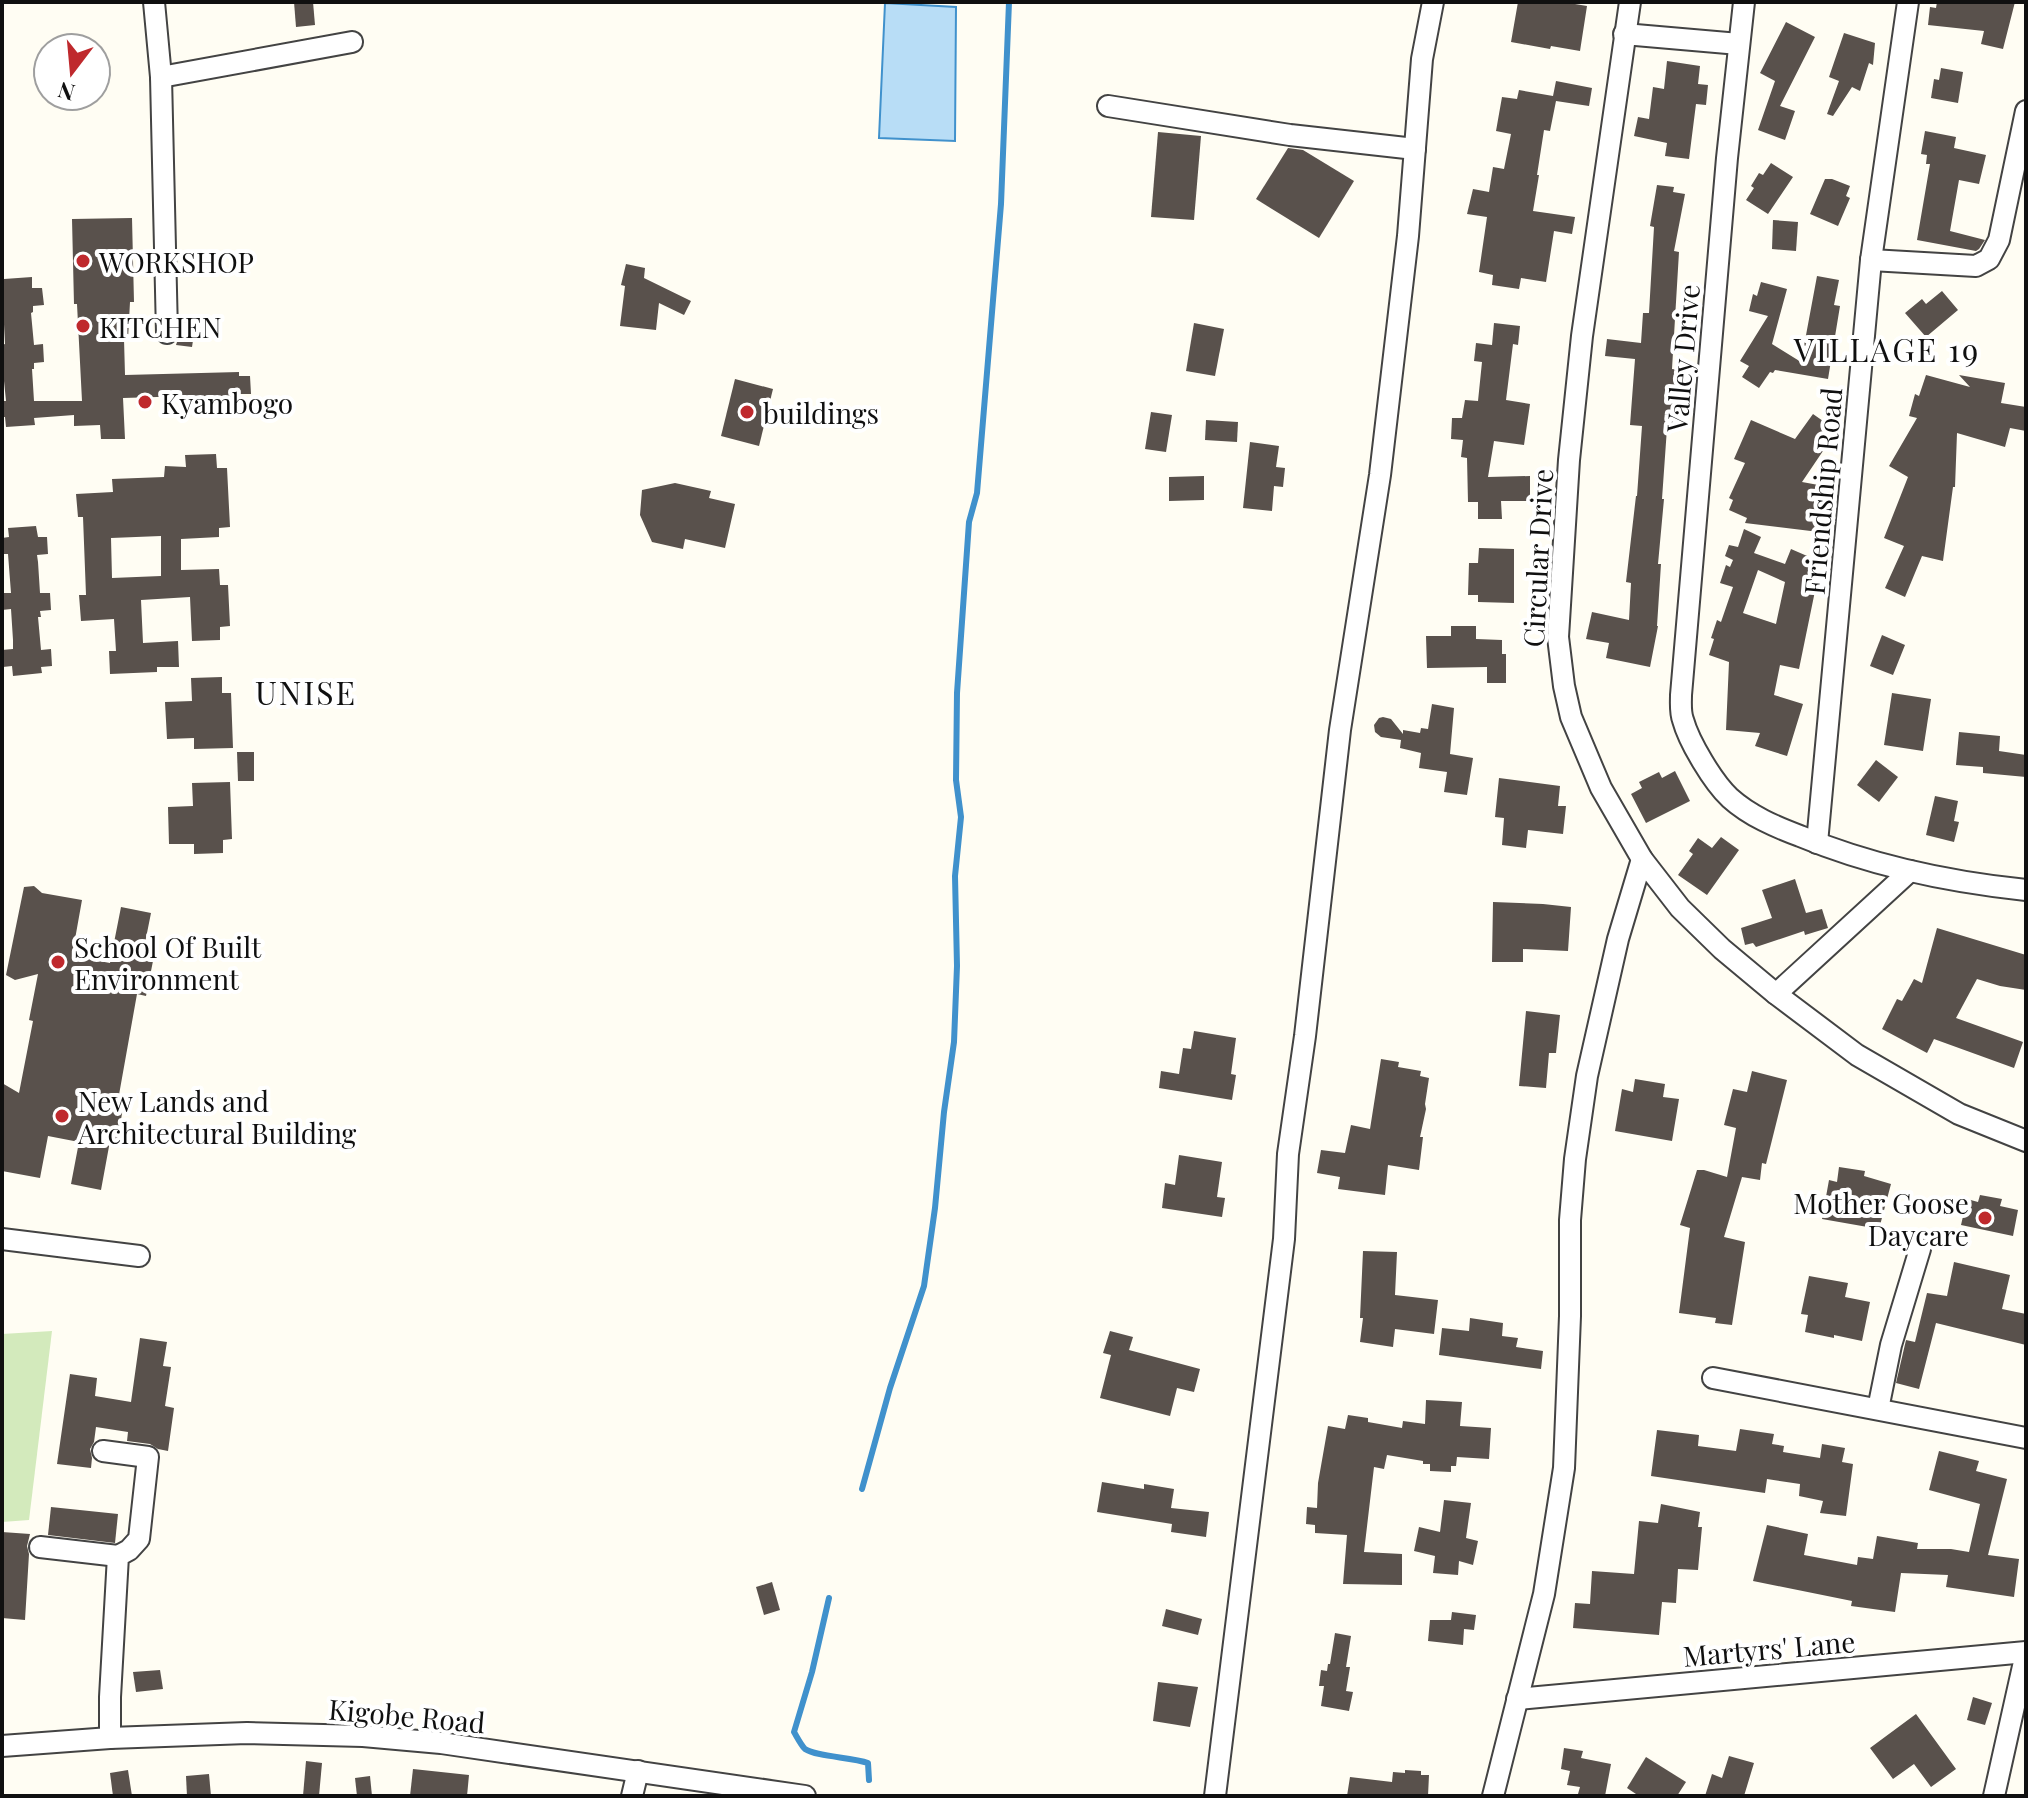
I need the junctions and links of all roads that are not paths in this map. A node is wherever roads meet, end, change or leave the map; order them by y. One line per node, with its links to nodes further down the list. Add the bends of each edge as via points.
1 (154, 2): 9 (street)
2 (1433, 2): 12 (street)
3 (1630, 2): 6 (street, Circular Drive)
4 (1744, 2): 8 (street, Valley Drive)
5 (1908, 2): 13 (street, Friendship Road)
6 (1624, 34): 8 (street); 16 (street, Circular Drive, via 1582,336 1558,637 1571,717 1601,788)
7 (352, 42): 9 (street)
8 (1739, 44): 15 (street, Valley Drive, via 1682,719 1702,760 1729,797 1775,826)
9 (161, 77): 14 (street)
10 (1108, 106): 12 (street)
11 (2026, 111): 13 (street, via 1999,240 1989,259 1976,266)
12 (1415, 149): 37 (street, via 1380,475 1340,730 1288,1154 1284,1239)
13 (1871, 260): 15 (street, Friendship Road)
14 (167, 333)
15 (1817, 843): 17 (street)
16 (1642, 859): 19 (street, Circular Drive, via 1680,908); 31 (street, via 1587,1076 1570,1220 1564,1468 1544,1594)
17 (1910, 871): 18 (street); 19 (street)
18 (2026, 890)
19 (1776, 994): 20 (street, Circular Drive, via 1908,1086)
20 (2026, 1141)
21 (2, 1239): 23 (street)
22 (1920, 1249): 25 (street)
23 (139, 1256)
24 (1713, 1378): 25 (street)
25 (1878, 1409): 26 (street)
26 (2026, 1438)
27 (103, 1451): 29 (street, via 148,1457 139,1539)
28 (40, 1547): 29 (street)
29 (118, 1556): 32 (street)
30 (2026, 1653): 31 (street, Martyrs' Lane); 39 (street)
31 (1517, 1699): 38 (street)
32 (110, 1738): 33 (street, Kigobe Road); 34 (street, Kigobe Road, via 363,1736)
33 (2, 1746)
34 (638, 1771): 35 (street); 36 (street, Kigobe Road)
35 (632, 1796)
36 (805, 1796)
37 (1215, 1796)
38 (1493, 1796)
39 (1994, 1796)

